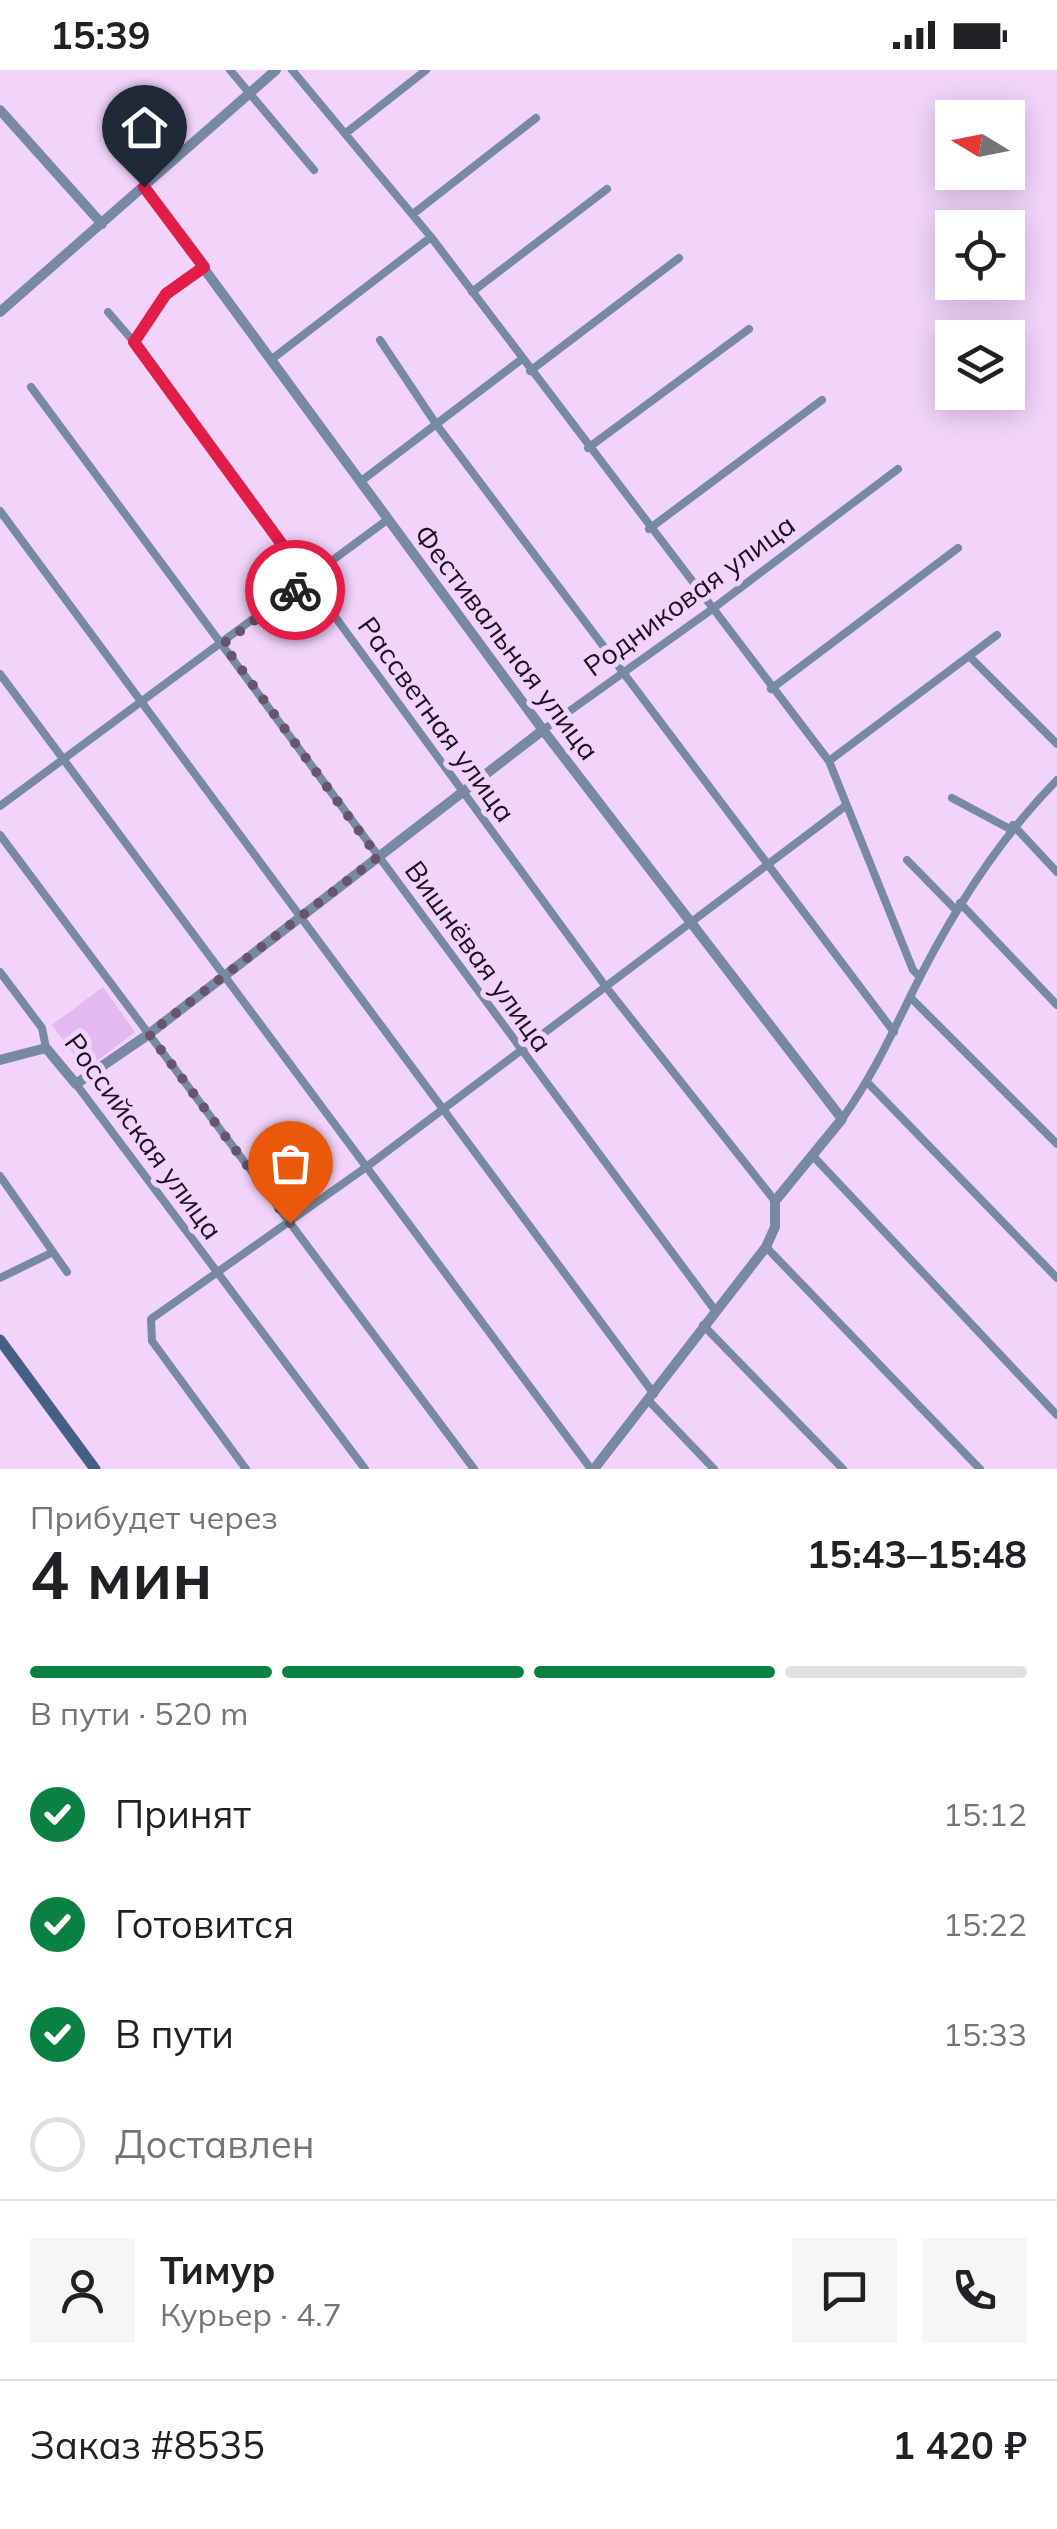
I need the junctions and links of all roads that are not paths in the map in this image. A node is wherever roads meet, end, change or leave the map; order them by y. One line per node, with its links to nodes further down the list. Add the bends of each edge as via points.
1 (230, 70): 5 (street)
2 (276, 70): 5 (street)
3 (292, 70): 8 (street)
4 (426, 70): 8 (street)
5 (249, 91): 9 (street); 10 (street)
6 (0, 110): 13 (street)
7 (536, 118): 12 (street)
8 (346, 133): 12 (street)
9 (314, 170)
10 (144, 187): 13 (street); 16 (street, Фестивальная улица)
11 (607, 188): 17 (street)
12 (413, 214): 14 (street)
13 (102, 224): 18 (street)
14 (430, 237): 17 (street); 23 (street)
15 (680, 258): 25 (street)
16 (204, 267): 22 (street, via 166,294); 23 (street, Фестивальная улица)
17 (472, 292): 24 (street)
18 (0, 312)
19 (108, 312): 22 (street, Рассветная улица)
20 (749, 329): 29 (street)
21 (380, 340): 28 (street)
22 (134, 342): 36 (street, Рассветная улица)
23 (272, 360): 31 (street, Фестивальная улица)
24 (522, 360): 25 (street); 28 (street)
25 (530, 370): 29 (street)
26 (30, 387): 39 (street, Вишнёвая улица)
27 (822, 400): 34 (street)
28 (436, 424): 31 (street); 41 (street)
29 (588, 448): 34 (street)
30 (898, 468): 37 (street, Родниковая улица)
31 (360, 482): 33 (street, Фестивальная улица)
32 (0, 512): 44 (street)
33 (387, 520): 36 (street); 45 (street, Фестивальная улица)
34 (650, 529): 37 (street)
35 (958, 548): 43 (street)
36 (308, 580): 39 (street); 50 (street, Рассветная улица)
37 (711, 610): 41 (street, Родниковая улица); 43 (street)
38 (998, 635): 40 (street)
39 (223, 644): 44 (street); 56 (street, Вишнёвая улица)
40 (969, 656): 46 (street); 48 (street)
41 (622, 672): 45 (street, Родниковая улица); 58 (street)
42 (0, 674): 47 (street)
43 (771, 689): 48 (street)
44 (141, 703): 47 (street); 61 (street)
45 (543, 730): 50 (street, Родниковая улица); 62 (street, Фестивальная улица)
46 (1057, 744)
47 (64, 759): 52 (street); 64 (street)
48 (829, 761): 53 (street)
49 (1057, 780): 54 (street)
50 (465, 794): 56 (street, Родниковая улица); 66 (street, Рассветная улица)
51 (952, 798): 54 (street)
52 (0, 806)
53 (844, 807): 58 (street); 65 (street)
54 (1011, 827): 59 (street); 60 (street)
55 (0, 835): 70 (street)
56 (378, 857): 61 (street, Родниковая улица); 72 (street, Вишнёвая улица)
57 (907, 860): 60 (street)
58 (767, 867): 62 (street); 69 (street)
59 (1057, 872)
60 (958, 907): 65 (street); 68 (street)
61 (301, 917): 64 (street, Родниковая улица); 76 (street)
62 (694, 923): 66 (street); 77 (street, Фестивальная улица)
63 (0, 972): 71 (street, Российская улица, via 42,1028)
64 (222, 974): 70 (street, Родниковая улица); 80 (street)
65 (920, 977): 67 (street)
66 (606, 987): 72 (street); 82 (street, Рассветная улица)
67 (910, 997): 69 (street); 78 (street)
68 (1057, 1004)
69 (894, 1032): 75 (street)
70 (149, 1034): 74 (street, Родниковая улица); 83 (street)
71 (46, 1048): 73 (street); 74 (street, Российская улица)
72 (521, 1052): 76 (street); 90 (street, Вишнёвая улица)
73 (0, 1060)
74 (76, 1084): 87 (street, Российская улица)
75 (868, 1084): 77 (street); 89 (street)
76 (444, 1109): 80 (street); 93 (street)
77 (842, 1119): 79 (street)
78 (1057, 1144)
79 (813, 1156): 82 (street); 94 (street)
80 (366, 1168): 83 (street); 99 (street)
81 (0, 1176): 85 (street)
82 (774, 1201): 84 (street, via 775,1227)
83 (290, 1223): 87 (street); 98 (street)
84 (766, 1247): 90 (street); 102 (street)
85 (53, 1252): 86 (street); 88 (street)
86 (67, 1272)
87 (218, 1274): 96 (street, via 151,1319 152,1341); 97 (street, Российская улица)
88 (0, 1278)
89 (1057, 1278)
90 (714, 1309): 91 (street)
91 (703, 1325): 93 (street); 101 (street)
92 (0, 1340): 95 (main road)
93 (652, 1397): 99 (street); 100 (street)
94 (1057, 1415)
95 (94, 1469)
96 (246, 1469)
97 (364, 1469)
98 (474, 1469)
99 (592, 1469)
100 (714, 1469)
101 (843, 1469)
102 (980, 1469)

